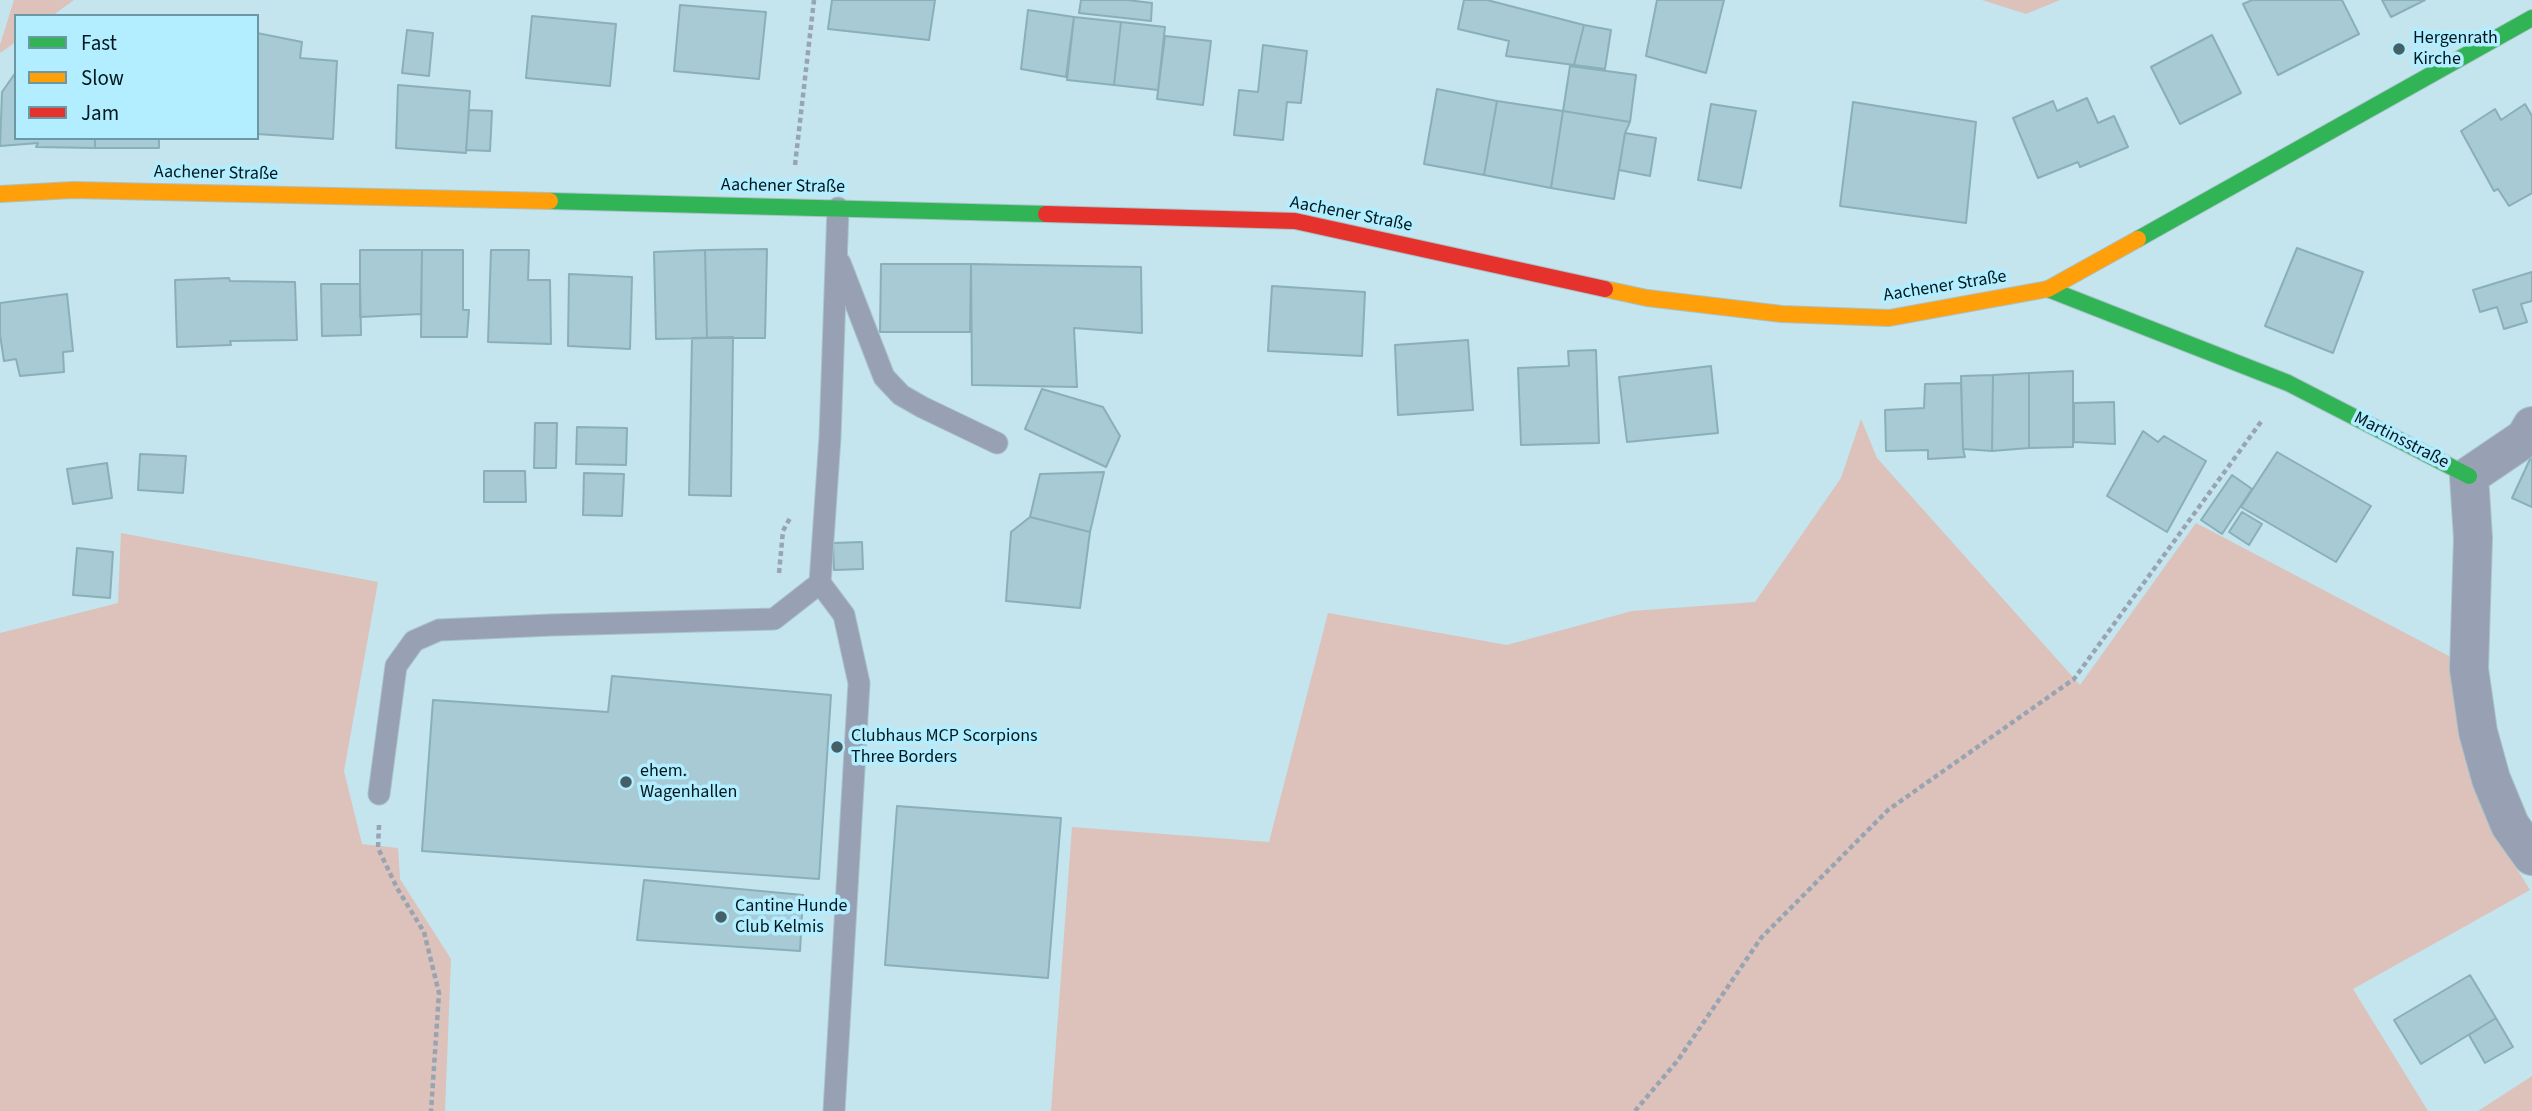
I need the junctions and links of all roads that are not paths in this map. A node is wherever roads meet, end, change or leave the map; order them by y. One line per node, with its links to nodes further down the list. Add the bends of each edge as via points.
1 (2532, 18): 5 (street, Aachener Straße)
2 (0, 194): 3 (street, Aachener Straße, via 73,190)
3 (838, 208): 4 (lane); 5 (street, Aachener Straße, via 1295,221 1647,298 1782,314 1889,318)
4 (836, 254): 7 (lane, via 884,377 901,395); 9 (lane)
5 (2048, 289): 8 (street, Martinsstraße, via 2288,383)
6 (2532, 426): 8 (street, via 2525,438)
7 (997, 443)
8 (2469, 476): 11 (street, Martinsstraße, via 2473,538 2469,669 2479,732 2510,825)
9 (820, 583): 10 (lane, via 774,620 439,630 414,641 396,666); 12 (lane, via 844,615 859,683)
10 (379, 794)
11 (2532, 856)
12 (834, 1111)

